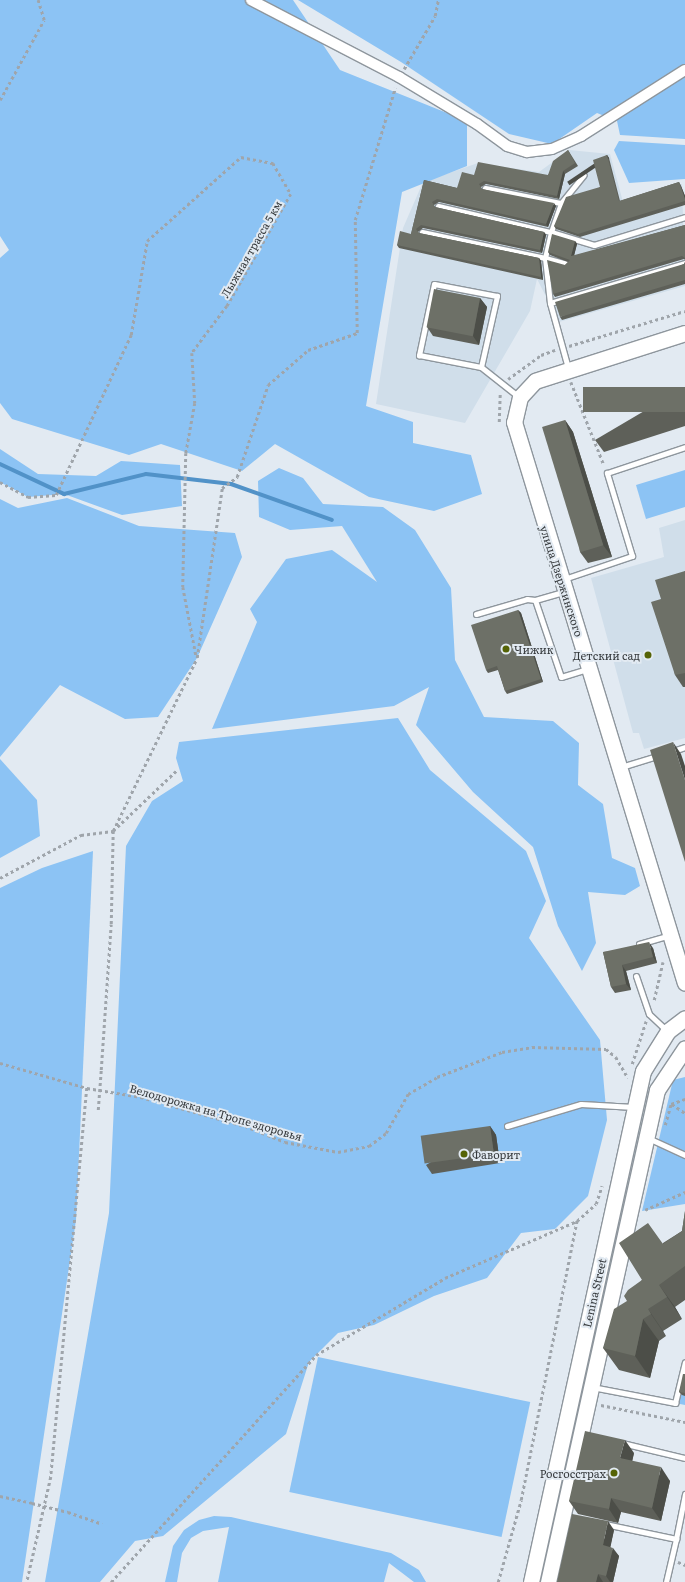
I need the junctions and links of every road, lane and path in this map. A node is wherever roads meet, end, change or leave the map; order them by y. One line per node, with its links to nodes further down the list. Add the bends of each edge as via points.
1 (38, 0): 6 (path, via 44,20)
2 (251, 0): 5 (street)
3 (438, 0): 5 (path, via 435,16)
4 (685, 70): 5 (street, via 580,136 552,149 527,152 507,146 477,124)
5 (398, 78): 30 (path, via 354,220 357,333 308,350 268,385 237,477 222,488)
6 (0, 100)
7 (584, 175): 9 (lane)
8 (485, 188): 9 (lane)
9 (561, 203): 13 (lane)
10 (438, 206): 13 (lane)
11 (685, 217): 13 (lane, via 594,245)
12 (422, 232): 14 (lane)
13 (551, 232): 14 (lane)
14 (545, 258): 16 (lane); 17 (lane)
15 (685, 263): 17 (lane)
16 (568, 264)
17 (550, 303): 20 (lane)
18 (685, 311): 20 (path)
19 (685, 333): 22 (main road, улица Дзержинского)
20 (563, 348): 22 (lane)
21 (481, 367): 21 (lane, via 419,355 434,284 497,296); 23 (lane)
22 (568, 368): 23 (main road, улица Дзержинского, via 535,381); 25 (path)
23 (520, 397): 27 (main road, улица Дзержинского, via 514,422)
24 (685, 448): 25 (lane)
25 (607, 473): 27 (lane, via 632,556)
26 (0, 482): 30 (path, Лыжная трасса 5 км, via 28,497 56,495 131,335 147,241 241,156 273,163 291,194 227,306 192,353 195,403 186,452 183,587)
27 (563, 585): 28 (lane); 31 (main road, улица Дзержинского)
28 (535, 600): 29 (lane, via 527,599); 31 (lane, via 560,677)
29 (476, 614)
30 (197, 658): 35 (path)
31 (590, 668): 33 (main road, улица Дзержинского)
32 (685, 747): 33 (lane)
33 (620, 767): 37 (main road, улица Дзержинского)
34 (176, 771): 35 (path)
35 (113, 830): 36 (path, via 81,835); 46 (path, bridge, via 112,924)
36 (0, 878)
37 (671, 934): 38 (lane); 40 (main road, улица Дзержинского)
38 (632, 947)
39 (636, 976): 42 (lane, via 649,1014)
40 (685, 982)
41 (685, 1018): 42 (main road, Lenina Street)
42 (668, 1031): 48 (main road, Lenina Street, via 643,1071)
43 (685, 1048): 53 (main road, Lenina Street, via 657,1090)
44 (0, 1063): 45 (path, Велодорожка на Тропе здоровья)
45 (87, 1088): 46 (path, Велодорожка на Тропе здоровья); 70 (path, via 50,1477)
46 (99, 1089): 48 (path, Велодорожка на Тропе здоровья, via 244,1126 284,1142 338,1152 369,1146 386,1133 408,1094 437,1077 517,1050 606,1049 616,1057); 50 (path, bridge)
47 (685, 1099): 49 (path)
48 (637, 1102): 52 (lane, via 581,1104); 73 (main road, Lenina Street)
49 (672, 1104): 51 (path); 53 (path)
50 (98, 1110)
51 (685, 1113)
52 (507, 1126)
53 (653, 1139): 54 (lane); 60 (main road, Lenina Street)
54 (685, 1155)
55 (604, 1182): 58 (path, via 596,1204)
56 (685, 1192): 57 (path)
57 (642, 1211)
58 (577, 1221): 71 (path, via 445,1278 316,1355); 72 (path, via 521,1500)
59 (685, 1362): 60 (lane, via 675,1403)
60 (590, 1386): 74 (main road, Lenina Street, via 584,1435)
61 (600, 1404): 62 (path)
62 (685, 1422)
63 (617, 1442): 64 (lane)
64 (685, 1458)
65 (685, 1494): 69 (lane)
66 (0, 1496): 68 (path, bridge, via 68,1512)
67 (599, 1522): 69 (lane)
68 (102, 1524)
69 (676, 1539): 75 (lane)
70 (27, 1582)
71 (111, 1582)
72 (498, 1582)
73 (531, 1582)
74 (548, 1582)
75 (666, 1582)

